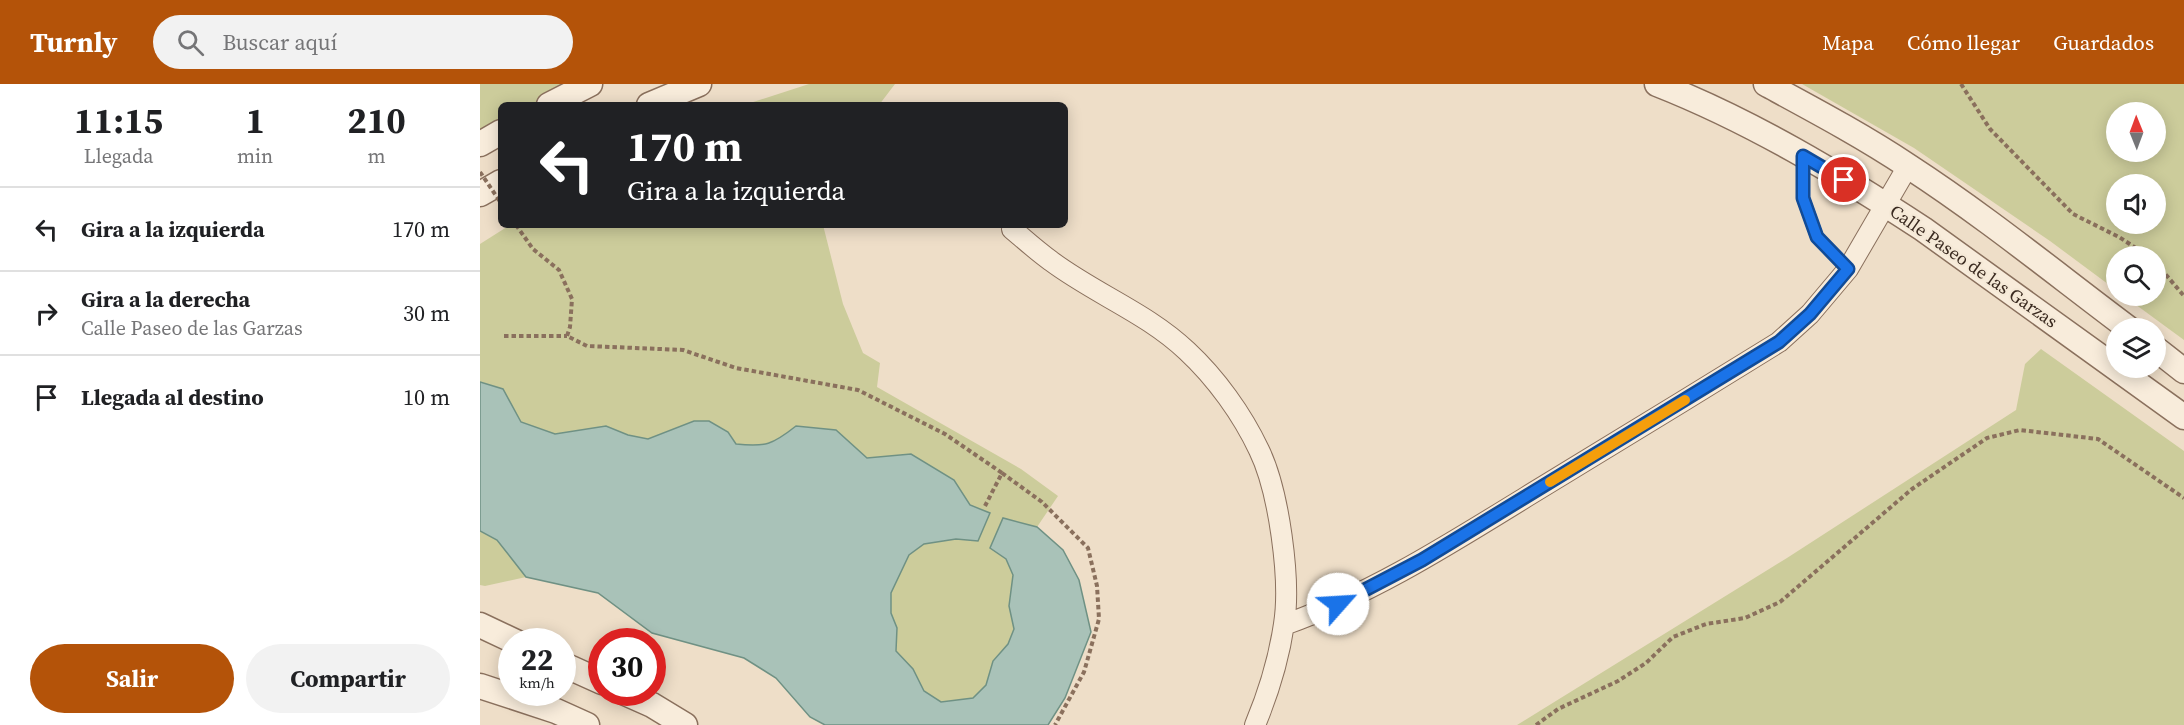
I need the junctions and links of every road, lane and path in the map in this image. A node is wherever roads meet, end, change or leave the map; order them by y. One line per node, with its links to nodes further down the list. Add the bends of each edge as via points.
1 (590, 84): 6 (street)
2 (699, 84): 7 (street)
3 (1657, 84): 10 (street, Calle Paseo de las Garzas, via 1704,102)
4 (1766, 84): 11 (street, via 1843,125)
5 (1961, 84): 19 (path, via 1990,129 2073,214)
6 (555, 102)
7 (656, 102)
8 (498, 134): 9 (street)
9 (480, 144)
10 (1803, 156): 16 (street, Calle Paseo de las Garzas); 20 (lane, via 1803,198 1817,237)
11 (1908, 166): 16 (street); 23 (street)
12 (480, 172): 15 (path, bridge)
13 (498, 184): 14 (street)
14 (480, 194)
15 (498, 199)
16 (1885, 204): 20 (street); 28 (street, Calle Paseo de las Garzas)
17 (518, 228): 25 (path, via 534,249 559,270 572,299)
18 (1012, 229): 33 (street, via 1052,262 1146,319 1187,351 1215,381 1260,452 1270,483 1284,558)
19 (2133, 246)
20 (1848, 269): 33 (street, via 1810,314 1779,342 1422,560 1354,596)
21 (2166, 275): 22 (path)
22 (2184, 296)
23 (2115, 318)
24 (504, 336): 25 (path)
25 (567, 336): 29 (path, via 587,346 683,350 736,368 858,390 945,434)
26 (2166, 356): 27 (street)
27 (2184, 370)
28 (2184, 417)
29 (1002, 473): 31 (path); 39 (path, via 1042,502 1088,548 1097,586 1099,619 1084,672)
30 (2184, 498): 41 (path, via 2098,439 2020,430 1987,438 1912,489 1780,602 1745,618 1706,624 1673,637 1646,663 1618,681 1558,709)
31 (985, 506)
32 (480, 625): 34 (street)
33 (1284, 625): 40 (street)
34 (498, 634)
35 (480, 686): 37 (street)
36 (654, 706): 38 (street)
37 (587, 725)
38 (685, 725)
39 (1055, 725)
40 (1255, 725)
41 (1536, 725)

